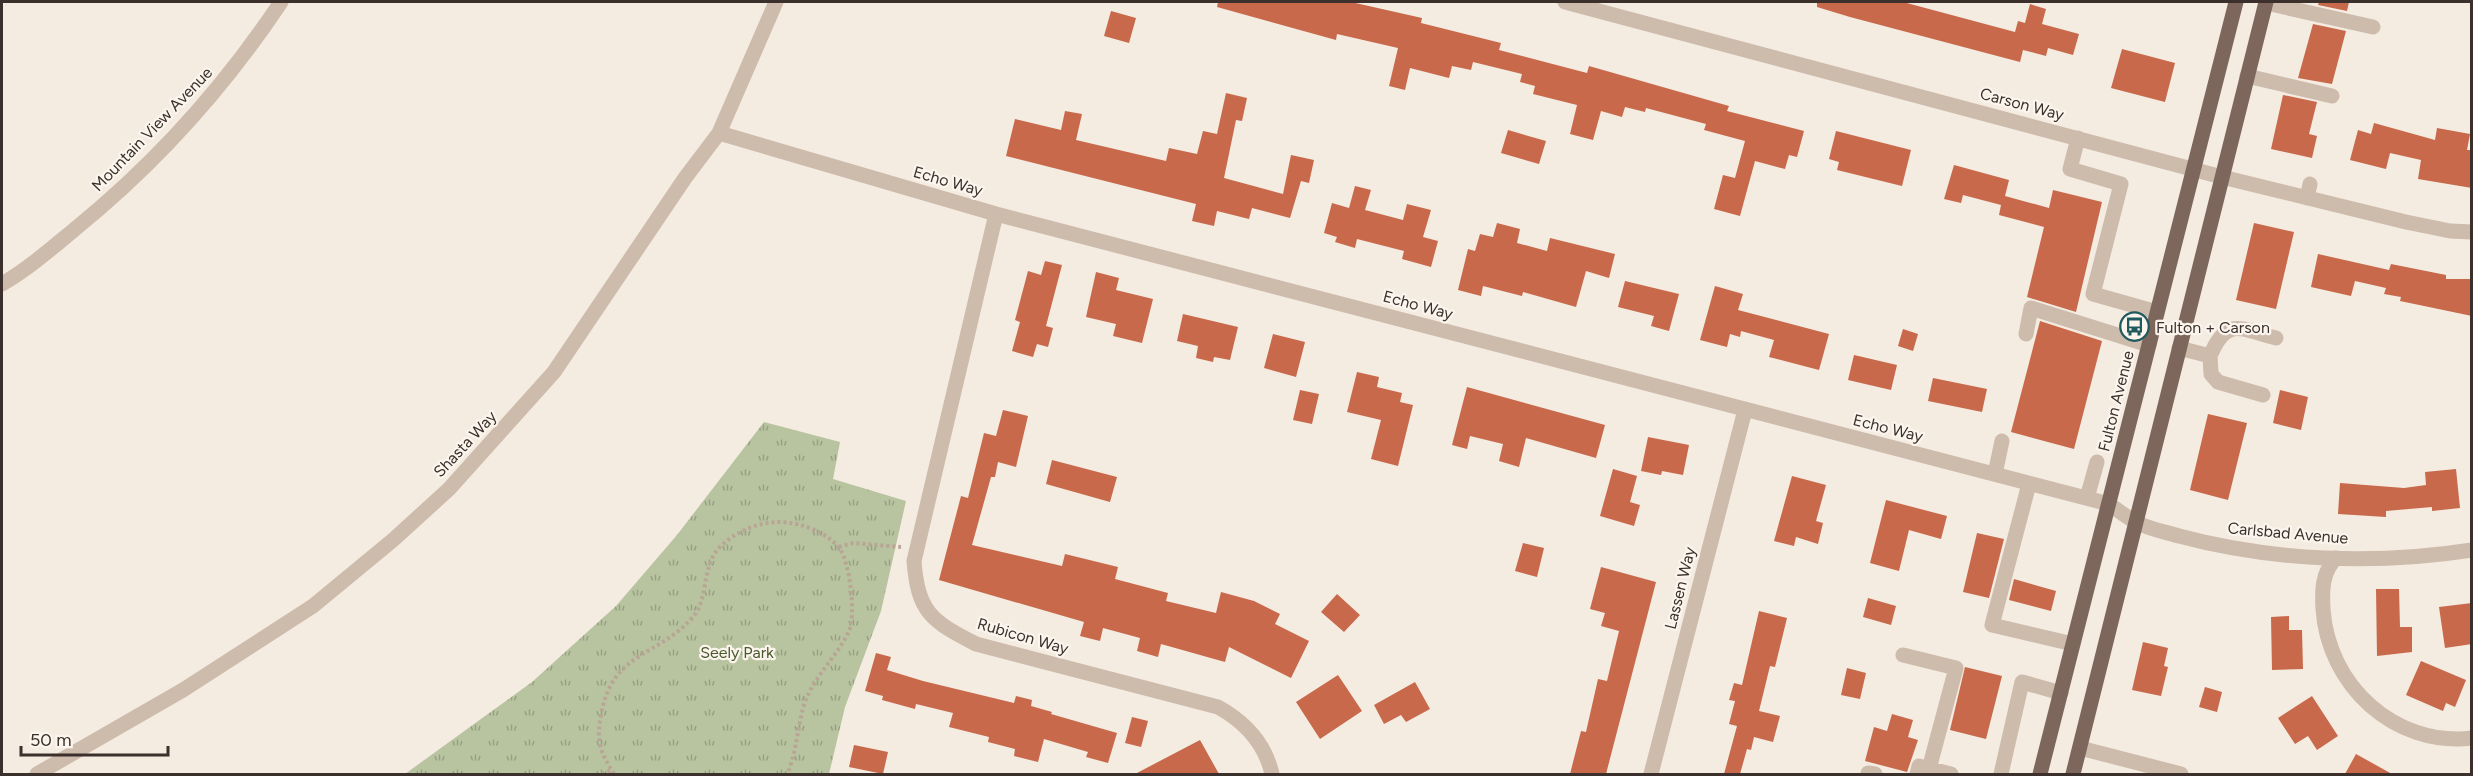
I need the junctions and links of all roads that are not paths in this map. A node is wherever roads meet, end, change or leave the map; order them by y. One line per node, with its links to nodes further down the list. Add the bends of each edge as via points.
1 (281, 2): 15 (street, Mountain View Avenue, via 229,74 141,171 46,253)
2 (776, 2): 9 (street, Shasta Way)
3 (1564, 2): 10 (street, Carson Way)
4 (2236, 2): 11 (main road, Fulton Avenue)
5 (2266, 2): 6 (street); 7 (main road)
6 (2373, 27)
7 (2247, 76): 8 (street); 12 (main road)
8 (2332, 96)
9 (719, 133): 13 (street, Echo Way); 39 (street, Shasta Way, via 554,372 449,489 313,606 183,690)
10 (2078, 138): 11 (street, Carson Way); 16 (street, via 2070,170 2121,184 2093,294)
11 (2194, 169): 12 (street, Carson Way); 16 (main road, Fulton Avenue)
12 (2222, 177): 14 (street, Carson Way, via 2308,191 2416,224); 20 (main road)
13 (996, 214): 23 (street, Echo Way); 40 (street, Rubicon Way, via 914,561 916,587 926,611 949,630 976,644 1218,707 1239,720 1259,742)
14 (2472, 232)
15 (2, 284)
16 (2157, 312): 19 (main road, Fulton Avenue)
17 (2026, 334): 19 (street, via 2031,308)
18 (2276, 338): 21 (street, via 2238,328 2225,331)
19 (2149, 345): 29 (main road, Fulton Avenue)
20 (2180, 348): 21 (street); 30 (main road)
21 (2210, 356): 22 (street, via 2211,374 2218,382)
22 (2263, 395)
23 (1744, 410): 26 (street, Echo Way); 41 (street, Lassen Way)
24 (2002, 441): 26 (street)
25 (2097, 462): 28 (street)
26 (1995, 474): 27 (street, Echo Way)
27 (2029, 484): 28 (street, Echo Way); 33 (street, via 1992,625)
28 (2087, 498): 29 (street, Echo Way)
29 (2109, 504): 30 (street, Carlsbad Avenue); 33 (main road, Fulton Avenue)
30 (2136, 523): 32 (street, Carlsbad Avenue, via 2206,543); 37 (main road)
31 (2472, 550): 32 (street, Carlsbad Avenue)
32 (2336, 558): 36 (street, via 2326,570 2324,627 2332,654 2354,690 2386,718 2412,731 2439,738)
33 (2073, 644): 35 (main road, Fulton Avenue)
34 (1902, 655): 38 (street, via 1956,668)
35 (2061, 693): 43 (street, via 2022,682); 44 (main road, Fulton Avenue)
36 (2472, 738)
37 (2080, 748): 45 (main road); 46 (street)
38 (1923, 772): 42 (street)
39 (37, 774)
40 (1272, 774)
41 (1651, 774)
42 (1951, 774)
43 (2001, 774)
44 (2040, 774)
45 (2073, 774)
46 (2181, 774)

